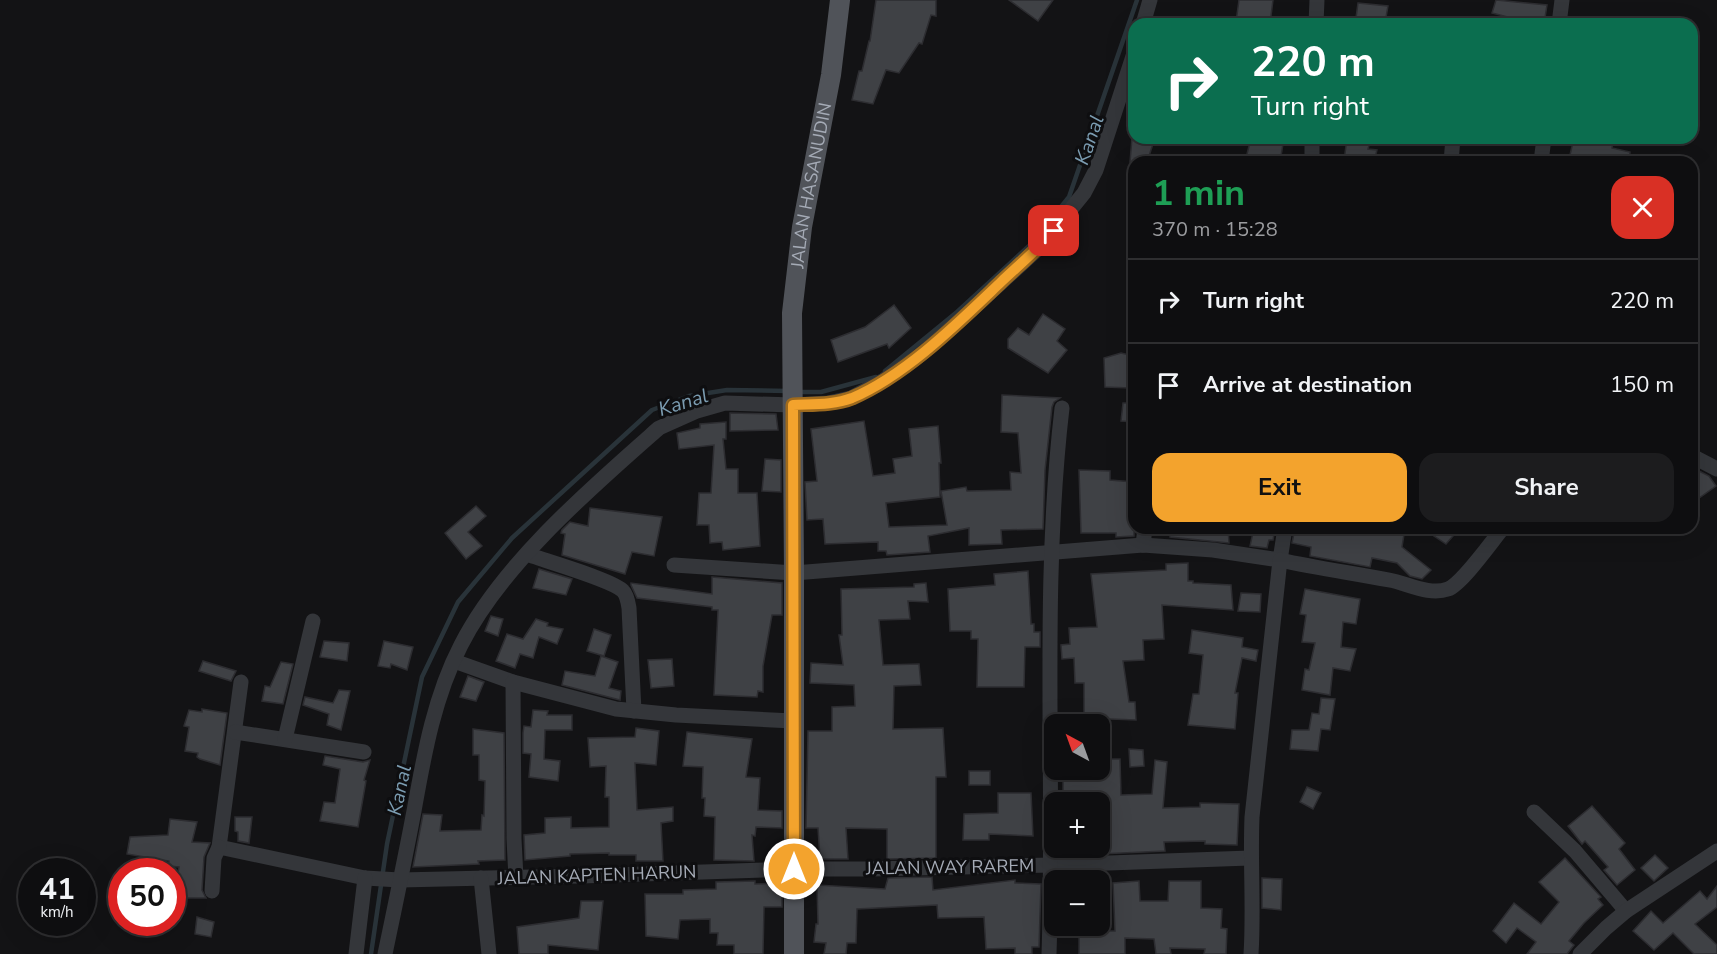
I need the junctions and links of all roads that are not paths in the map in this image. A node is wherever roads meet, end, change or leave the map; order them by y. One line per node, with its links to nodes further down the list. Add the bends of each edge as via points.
1 (840, 0): 9 (main road, JALAN HASANUDIN, via 831,75 795,272)
2 (1150, 0): 5 (street)
3 (1317, 0): 6 (street)
4 (1562, 0): 7 (street)
5 (1145, 18)
6 (1316, 18)
7 (1560, 18)
8 (1128, 71): 9 (street, via 1096,170 1084,193 1041,246 968,314 884,380 851,398 828,403)
9 (792, 402): 18 (street, via 725,403 670,422 604,476); 21 (main road)
10 (1062, 408): 17 (street)
11 (1698, 459): 12 (street)
12 (1717, 469)
13 (1144, 534): 16 (street)
14 (1284, 534): 19 (street)
15 (1498, 534): 19 (street, via 1448,590 1431,591)
16 (1143, 545): 17 (street); 19 (street)
17 (1051, 552): 21 (street); 35 (street)
18 (527, 554): 23 (street, via 477,618); 26 (street, via 622,589 630,620)
19 (1280, 560): 34 (street)
20 (674, 565): 21 (street)
21 (794, 573): 27 (main road)
22 (313, 621): 29 (street)
23 (454, 661): 25 (street); 40 (street, via 426,742)
24 (241, 682): 28 (street)
25 (513, 682): 26 (street); 39 (street)
26 (634, 711): 27 (street)
27 (793, 722): 36 (main road)
28 (235, 732): 29 (street); 32 (street)
29 (285, 739): 30 (street)
30 (364, 752)
31 (1534, 812): 42 (street, via 1575,851)
32 (219, 847): 37 (street, JALAN KAPTEN HARUN); 41 (street, via 214,858)
33 (1717, 851): 42 (street)
34 (1250, 858): 35 (street, JALAN WAY RAREM); 48 (street)
35 (1052, 865): 36 (street, JALAN WAY RAREM); 47 (street)
36 (794, 869): 39 (street, JALAN KAPTEN HARUN); 46 (main road)
37 (368, 878): 40 (street, JALAN KAPTEN HARUN); 43 (street)
38 (481, 878): 39 (street, JALAN KAPTEN HARUN); 40 (street, JALAN KAPTEN HARUN); 45 (street)
39 (516, 878)
40 (398, 880): 44 (street)
41 (212, 891)
42 (1626, 911): 49 (street)
43 (356, 954)
44 (385, 954)
45 (489, 954)
46 (794, 954)
47 (1049, 954)
48 (1251, 954)
49 (1580, 954)

